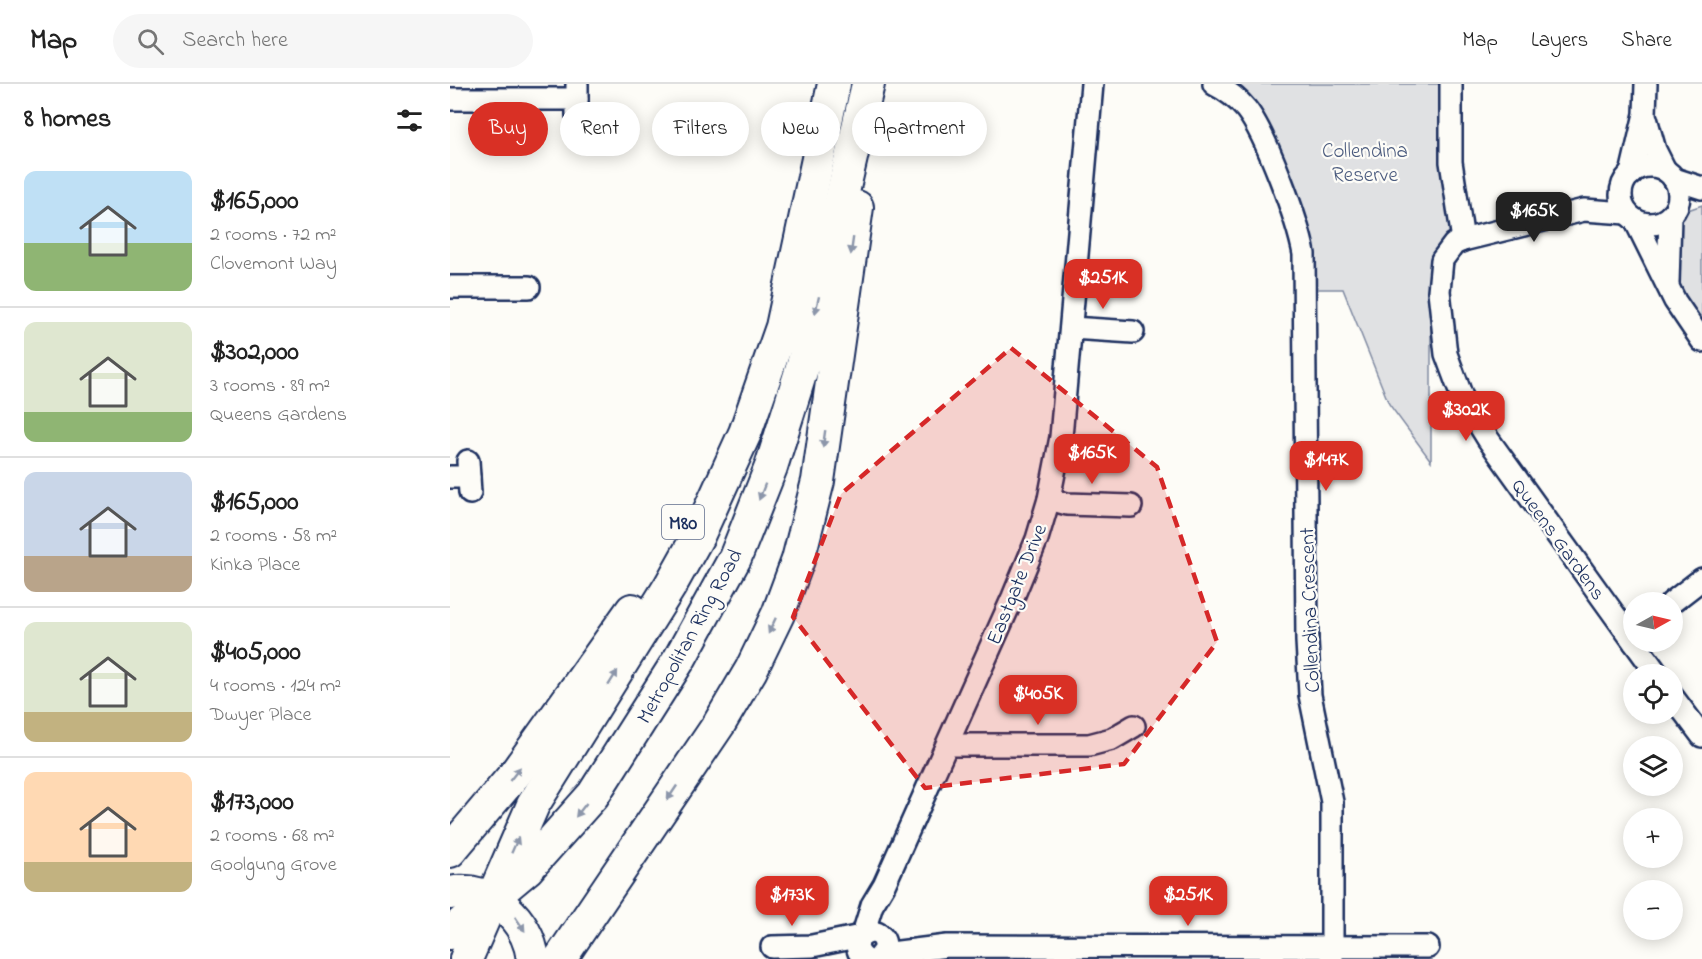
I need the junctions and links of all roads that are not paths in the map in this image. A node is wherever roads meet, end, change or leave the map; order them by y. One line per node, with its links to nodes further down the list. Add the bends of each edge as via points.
1 (834, 84): 10 (highway, Metropolitan Ring Road / M80)
2 (868, 84): 39 (highway, Metropolitan Ring Road, one-way to 39, via 803,365 771,468 735,558 680,658 593,795 549,847)
3 (872, 84): 47 (highway, one-way to 47, via 818,481 788,588 766,641 735,698)
4 (1092, 84): 25 (street, Eastgate Drive)
5 (1214, 84): 44 (street, Collendina Crescent, via 1235,98 1254,121 1297,226 1304,254 1308,659 1310,695 1332,802)
6 (1451, 84): 21 (street, via 1451,162)
7 (1646, 84): 11 (street)
8 (450, 99): 9 (street)
9 (577, 99)
10 (830, 102)
11 (1645, 114): 14 (street, via 1655,150); 15 (street)
12 (818, 156): 37 (highway, M80, one-way to 12, via 515,774 607,646 688,513 747,374)
13 (819, 156): 39 (highway, Metropolitan Ring Road, one-way to 13, via 533,805 670,586 724,483 782,327)
14 (1670, 174): 15 (street, via 1647,166); 16 (street); 19 (street, via 1679,194)
15 (1627, 179): 18 (street); 20 (street, via 1621,194)
16 (1702, 188)
17 (1702, 201): 19 (street)
18 (1584, 210): 20 (street); 21 (street)
19 (1673, 213): 20 (street, via 1653,224); 22 (street)
20 (1631, 216): 22 (street)
21 (1469, 238): 32 (street, Queens Gardens, via 1448,250 1439,270 1440,315 1453,375 1488,439)
22 (1668, 284): 27 (street)
23 (450, 287): 24 (street)
24 (529, 289)
25 (1071, 328): 26 (street); 28 (street, Eastgate Drive, via 1061,436)
26 (1133, 332)
27 (1702, 341)
28 (1049, 499): 29 (street, via 1067,504); 36 (street, Eastgate Drive, via 1037,539)
29 (1131, 506)
30 (1702, 579): 31 (street)
31 (1683, 594)
32 (1623, 624)
33 (1683, 711): 35 (street)
34 (1134, 726): 36 (street, via 1112,739 1089,745)
35 (1702, 736)
36 (948, 745): 43 (street, Eastgate Drive, via 873,905)
37 (450, 851)
38 (450, 893): 39 (highway, via 469,892)
39 (492, 899): 40 (highway, Metropolitan Ring Road); 45 (highway, Metropolitan Ring Road); 46 (highway, one-way to 46, via 517,919 526,933)
40 (450, 933)
41 (772, 947): 43 (street)
42 (1428, 947): 44 (street)
43 (872, 950): 44 (street, via 947,946)
44 (1332, 953)
45 (466, 959)
46 (533, 959)
47 (560, 959)

